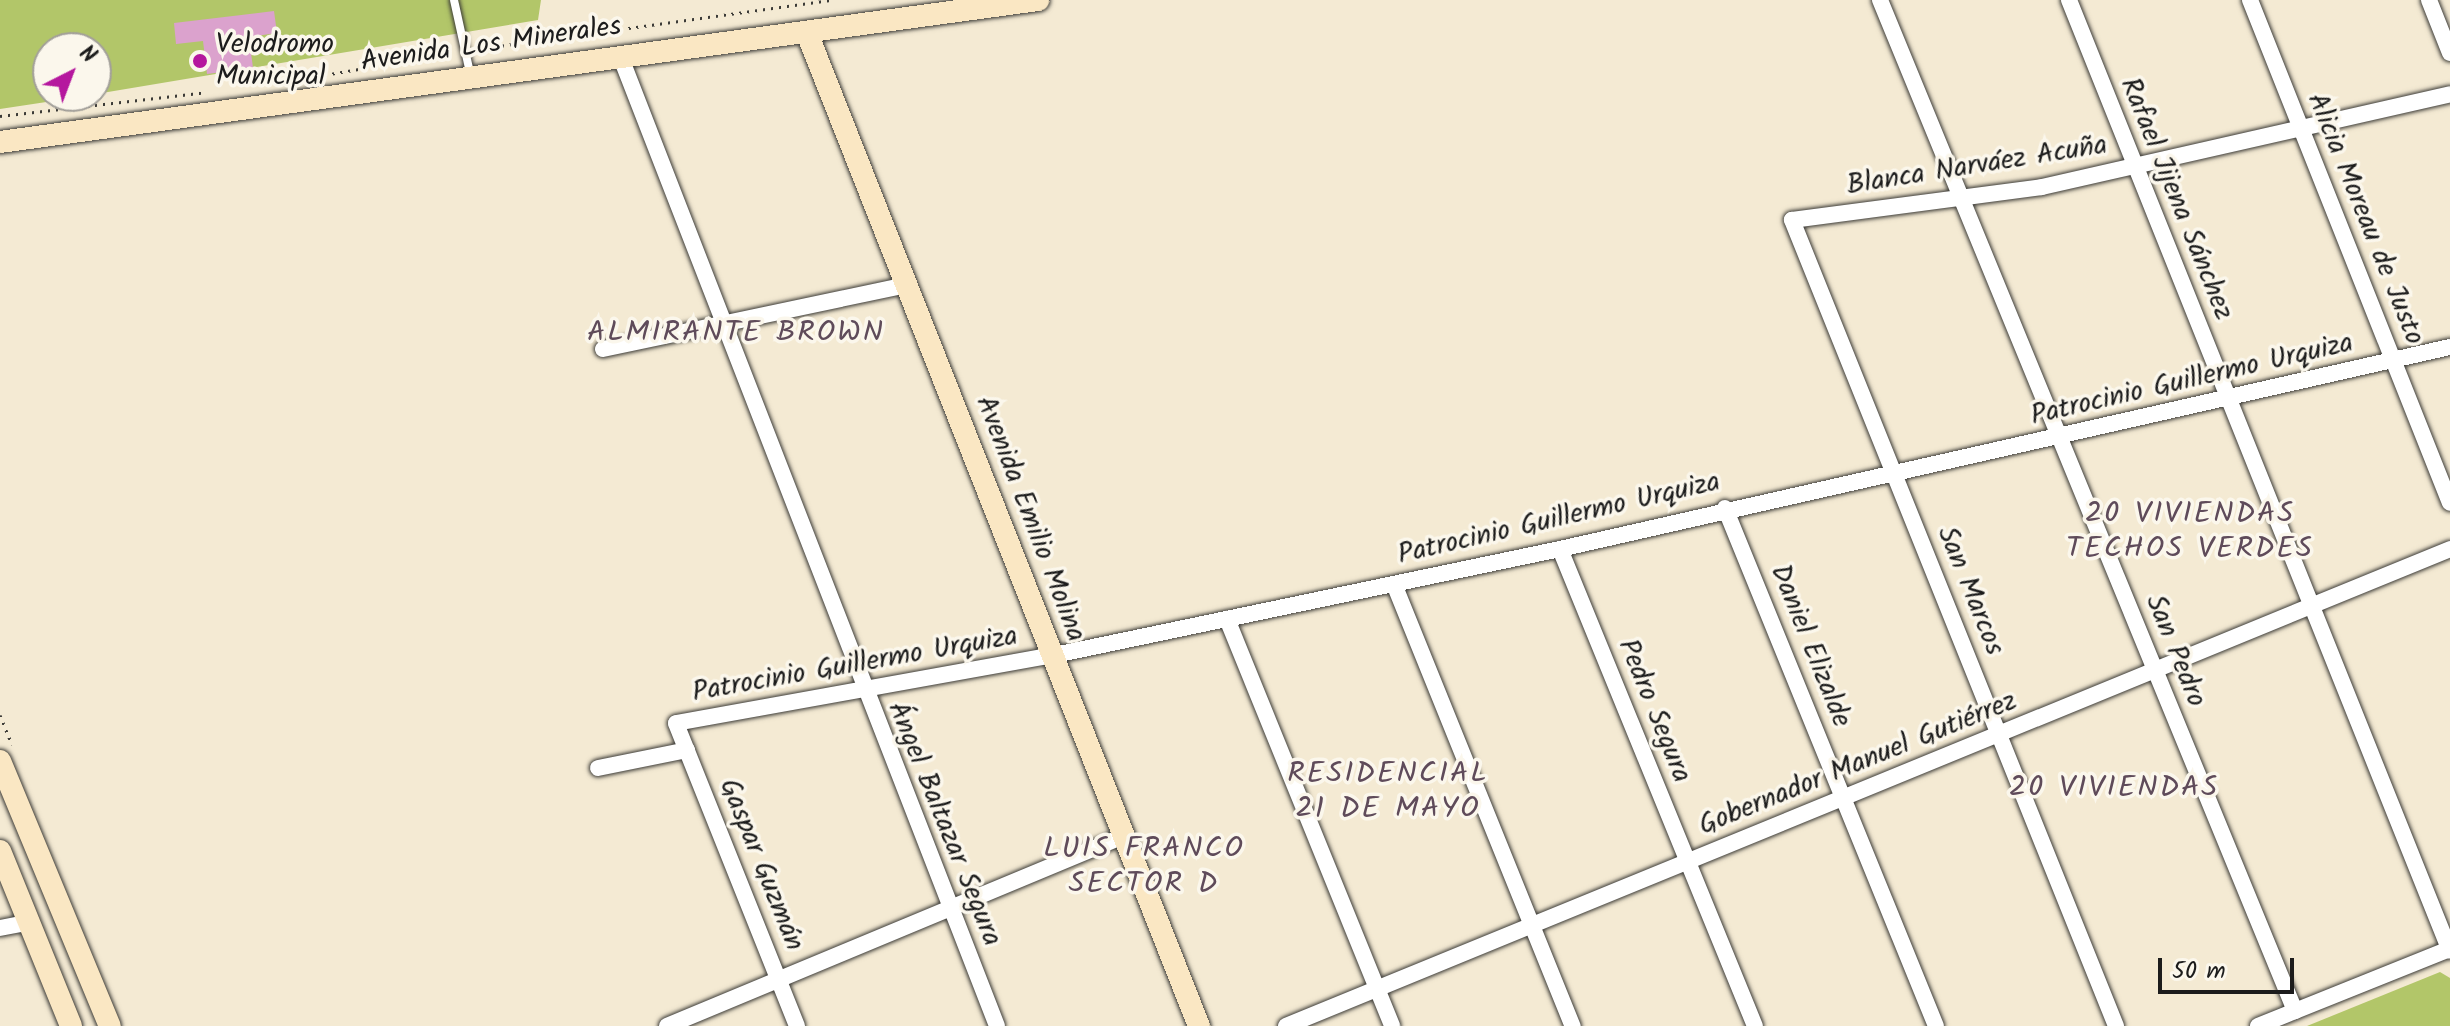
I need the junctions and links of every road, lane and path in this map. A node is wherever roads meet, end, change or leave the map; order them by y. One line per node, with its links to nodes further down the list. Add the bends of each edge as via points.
1 (454, 0): 9 (lane)
2 (831, 0): 9 (path)
3 (1038, 0): 8 (main road, Avenida Los Minerales)
4 (1880, 0): 20 (street, San Pedro)
5 (2069, 0): 19 (street, Rafael Jijena Sánchez)
6 (2250, 0): 17 (street, Alicia Moreau de Justo)
7 (2429, 0): 10 (street)
8 (807, 33): 11 (main road, Avenida Los Minerales); 22 (main road, Avenida Emilio Molina)
9 (465, 51): 12 (lane); 13 (path)
10 (2450, 53)
11 (621, 58): 12 (main road, Avenida Los Minerales); 23 (street, Ángel Baltazar Segura)
12 (471, 77): 18 (main road, Avenida Los Minerales)
13 (285, 82)
14 (209, 92): 16 (path)
15 (2450, 94): 17 (street, Blanca Narváez Acuña)
16 (0, 116)
17 (2301, 128): 19 (street, Blanca Narváez Acuña); 26 (street, Alicia Moreau de Justo)
18 (0, 142)
19 (2135, 166): 20 (street, Blanca Narváez Acuña); 27 (street, Rafael Jijena Sánchez)
20 (1961, 197): 21 (street, Blanca Narváez Acuña); 28 (street, San Pedro)
21 (1792, 220): 29 (street, San Marcos)
22 (907, 285): 23 (street); 37 (main road, Avenida Emilio Molina)
23 (722, 323): 25 (street); 39 (street, Ángel Baltazar Segura)
24 (2450, 347): 26 (street, Patrocinio Guillermo Urquiza)
25 (603, 349)
26 (2393, 359): 27 (street, Patrocinio Guillermo Urquiza); 30 (street, Alicia Moreau de Justo)
27 (2227, 399): 28 (street, Patrocinio Guillermo Urquiza); 35 (street, Rafael Jijena Sánchez)
28 (2060, 439): 29 (street, Patrocinio Guillermo Urquiza); 38 (street, San Pedro)
29 (1896, 474): 31 (street, Patrocinio Guillermo Urquiza); 41 (street, San Marcos)
30 (2450, 503)
31 (1725, 508): 32 (street, Patrocinio Guillermo Urquiza); 45 (street, Daniel Elizalde)
32 (1560, 549): 34 (street, Patrocinio Guillermo Urquiza); 48 (street, Pedro Segura)
33 (2450, 549): 35 (street, Gobernador Manuel Gutiérrez)
34 (1394, 584): 36 (street, Patrocinio Guillermo Urquiza); 51 (street)
35 (2310, 607): 38 (street, Gobernador Manuel Gutiérrez); 53 (street, Rafael Jijena Sánchez)
36 (1227, 619): 37 (street, Patrocinio Guillermo Urquiza); 55 (street)
37 (1050, 656): 39 (street, Patrocinio Guillermo Urquiza); 46 (main road, Avenida Emilio Molina)
38 (2155, 671): 41 (street, Gobernador Manuel Gutiérrez); 56 (street, San Pedro)
39 (861, 688): 40 (street, Patrocinio Guillermo Urquiza); 49 (street, Ángel Baltazar Segura)
40 (676, 723): 42 (street, Gaspar Guzmán)
41 (1999, 733): 45 (street, Gobernador Manuel Gutiérrez); 68 (street, San Marcos)
42 (687, 750): 44 (street, Patrocinio Guillermo Urquiza); 54 (street, Gaspar Guzmán)
43 (0, 761): 58 (main road)
44 (598, 768)
45 (1844, 799): 48 (street, Gobernador Manuel Gutiérrez); 67 (street, Daniel Elizalde)
46 (1122, 837): 49 (street); 62 (main road, Avenida Emilio Molina)
47 (0, 851): 50 (main road)
48 (1688, 862): 51 (street, Gobernador Manuel Gutiérrez); 66 (street, Pedro Segura)
49 (950, 909): 54 (street); 61 (street, Ángel Baltazar Segura)
50 (30, 922): 52 (street); 57 (main road)
51 (1533, 925): 55 (street, Gobernador Manuel Gutiérrez); 65 (street)
52 (0, 928)
53 (2450, 950): 56 (street)
54 (779, 980): 59 (street); 60 (street, Gaspar Guzmán)
55 (1376, 989): 63 (street, Gobernador Manuel Gutiérrez); 64 (street)
56 (2295, 1011): 69 (street)
57 (71, 1026)
58 (110, 1026)
59 (667, 1026)
60 (797, 1026)
61 (997, 1026)
62 (1199, 1026)
63 (1286, 1026)
64 (1392, 1026)
65 (1573, 1026)
66 (1755, 1026)
67 (1936, 1026)
68 (2116, 1026)
69 (2258, 1026)

